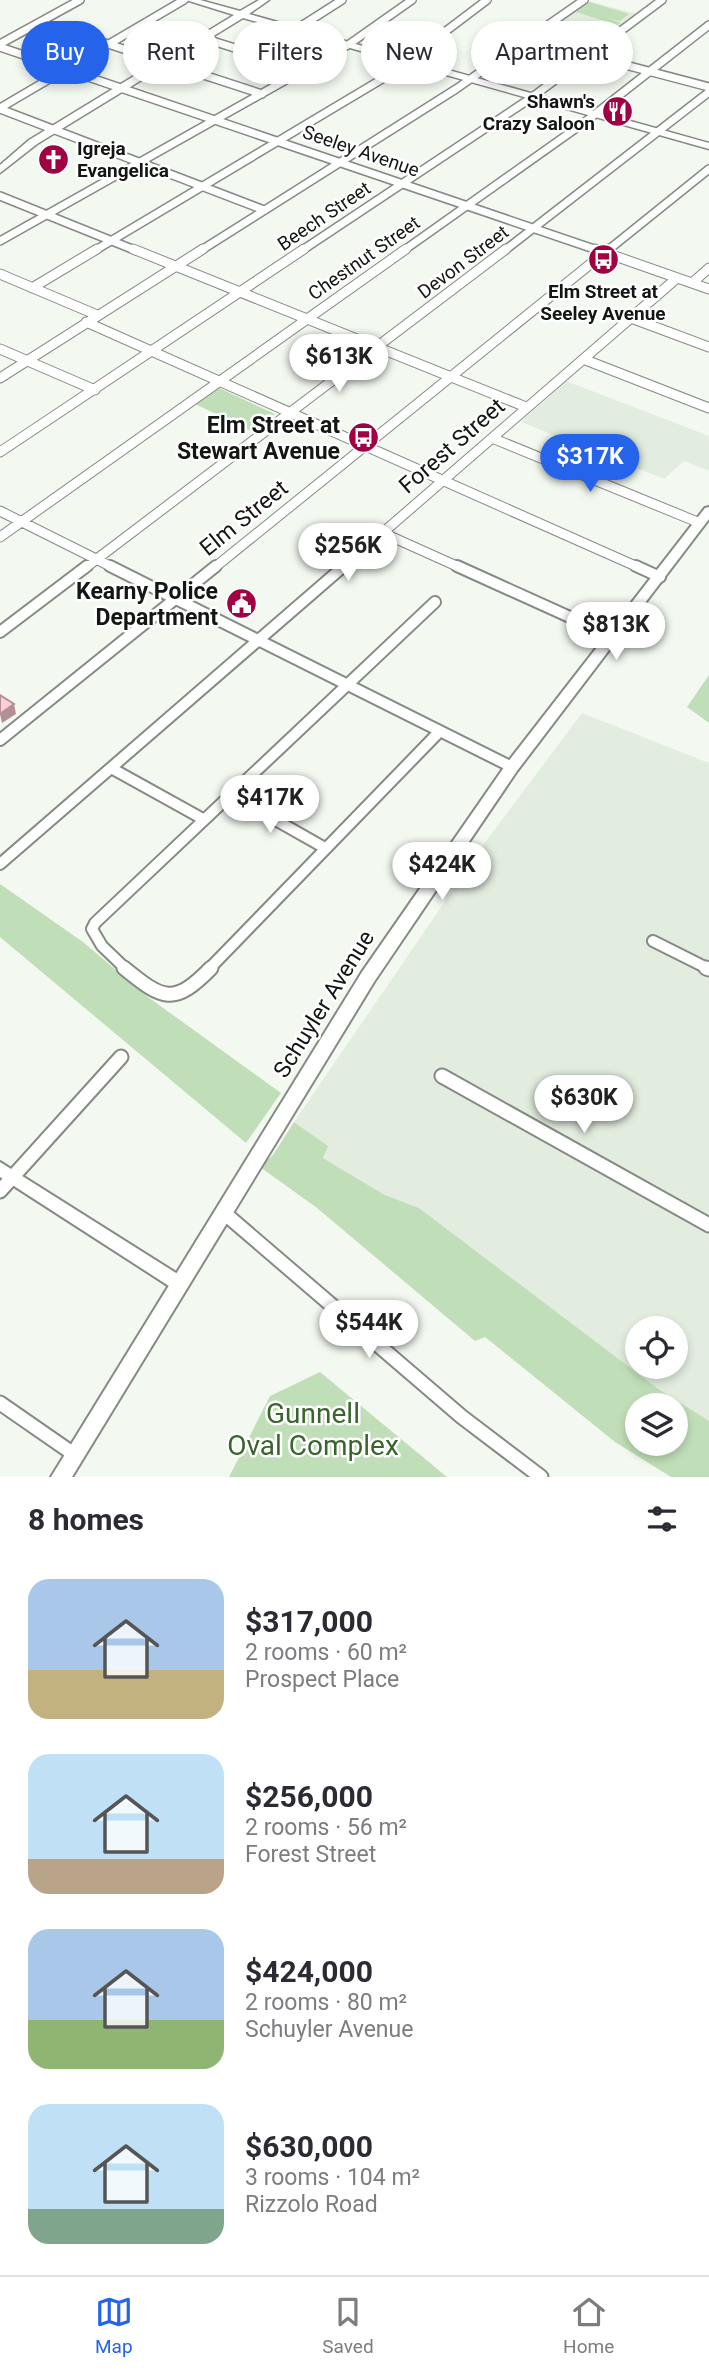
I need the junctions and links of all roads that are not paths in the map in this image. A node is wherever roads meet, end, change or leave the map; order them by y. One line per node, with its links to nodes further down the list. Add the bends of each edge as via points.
1 (80, 0): 12 (street)
2 (184, 0): 21 (street)
3 (190, 0): 11 (main road)
4 (265, 0): 11 (main road)
5 (342, 0): 14 (street)
6 (412, 0): 22 (street)
7 (487, 0): 17 (street)
8 (573, 0): 10 (street)
9 (662, 0): 16 (street, Beech Street)
10 (583, 1): 15 (street)
11 (241, 15): 13 (main road); 19 (main road)
12 (42, 21)
13 (263, 21)
14 (309, 21)
15 (555, 21)
16 (633, 22)
17 (457, 24)
18 (709, 25): 28 (street, Chestnut Street)
19 (219, 28)
20 (21, 33): 23 (street)
21 (110, 45): 24 (street)
22 (348, 45): 25 (main road)
23 (0, 46): 26 (street, Seeley Avenue)
24 (123, 49)
25 (361, 49)
26 (21, 53)
27 (633, 67): 28 (street)
28 (650, 71): 39 (street); 44 (street, Chestnut Street)
29 (457, 77): 31 (main road)
30 (219, 80): 41 (street)
31 (469, 80): 42 (main road); 50 (street)
32 (109, 83): 38 (street, Seeley Avenue)
33 (41, 84): 43 (street)
34 (127, 84): 38 (main road)
35 (280, 84): 41 (street)
36 (373, 84): 48 (street)
37 (550, 84): 42 (street, Beech Street)
38 (122, 87): 45 (street, Seeley Avenue); 46 (main road)
39 (709, 87)
40 (709, 92): 47 (street, Devon Street)
41 (262, 94): 45 (street)
42 (531, 98): 44 (main road); 54 (street, Beech Street)
43 (0, 108): 46 (street)
44 (595, 115): 47 (main road); 57 (street, Chestnut Street)
45 (217, 119): 48 (street, Seeley Avenue); 51 (street)
46 (53, 130): 51 (street); 53 (main road)
47 (660, 133): 49 (main road); 60 (street, Devon Street)
48 (281, 140): 50 (street, Seeley Avenue); 55 (street)
49 (709, 146)
50 (341, 161): 54 (street, Seeley Avenue); 58 (street)
51 (140, 163): 55 (street); 59 (street)
52 (709, 169): 63 (street, Elm Street)
53 (0, 170)
54 (403, 183): 57 (street, Seeley Avenue); 71 (street, Beech Street)
55 (204, 186): 58 (street); 61 (street)
56 (0, 196): 59 (street)
57 (467, 205): 60 (street, Seeley Avenue); 73 (street, Chestnut Street)
58 (264, 210): 64 (street)
59 (47, 215): 61 (street); 62 (street)
60 (534, 228): 63 (street, Seeley Avenue); 76 (street, Devon Street)
61 (112, 240): 64 (street); 69 (street)
62 (0, 241)
63 (604, 253): 67 (street, Seeley Avenue); 82 (street, Elm Street)
64 (174, 265): 71 (street); 72 (street)
65 (709, 268): 68 (street)
66 (0, 275): 69 (street)
67 (677, 278): 68 (street, Seeley Avenue); 74 (street, Forest Street)
68 (692, 283): 70 (street, Seeley Avenue)
69 (32, 288): 72 (street)
70 (709, 289)
71 (239, 292): 73 (street); 79 (street, Beech Street)
72 (97, 315): 75 (street)
73 (306, 318): 76 (street); 84 (street, Chestnut Street)
74 (631, 318): 77 (street); 80 (street, Forest Street)
75 (86, 322): 79 (street); 81 (street)
76 (376, 347): 82 (street); 88 (street, Devon Street)
77 (709, 347)
78 (0, 349): 81 (street)
79 (150, 352): 84 (street); 85 (street, Beech Street)
80 (583, 359): 86 (street, Forest Street); 87 (street)
81 (26, 360): 83 (street); 85 (street)
82 (449, 376): 86 (street); 90 (street, Elm Street)
83 (0, 378)
84 (218, 382): 88 (street); 95 (street, Chestnut Street)
85 (95, 390): 91 (street, Beech Street)
86 (526, 407): 89 (street, Forest Street)
87 (709, 408)
88 (289, 413): 90 (street); 99 (street, Devon Street)
89 (492, 438): 92 (street, Forest Street); 96 (street)
90 (363, 446): 92 (street); 101 (street, Elm Street)
91 (0, 452)
92 (442, 481): 97 (street, Forest Street); 100 (street)
93 (0, 511): 95 (street)
94 (709, 511): 96 (main road, Schuyler Avenue)
95 (21, 522): 98 (street, Chestnut Street); 99 (street)
96 (700, 523): 100 (main road, Schuyler Avenue)
97 (383, 533): 104 (street); 105 (street, Forest Street)
98 (0, 537)
99 (97, 559): 101 (street); 103 (street, Devon Street)
100 (660, 577): 104 (main road, Schuyler Avenue)
101 (175, 599): 105 (street); 108 (street, Elm Street)
102 (435, 603): 106 (street)
103 (0, 632)
104 (614, 638): 109 (main road, Schuyler Avenue)
105 (258, 641): 106 (street); 110 (street, Forest Street)
106 (348, 685): 107 (street); 111 (street)
107 (440, 731): 109 (street); 113 (street)
108 (2, 736)
109 (512, 767): 121 (main road, Schuyler Avenue, via 368,976)
110 (111, 768): 112 (street); 114 (street, Forest Street)
111 (230, 794): 112 (street); 113 (street)
112 (203, 819): 113 (street, via 92,929 96,943 152,989 173,995 191,988)
113 (325, 848)
114 (0, 864)
115 (653, 941): 116 (street)
116 (709, 969)
117 (121, 1057): 119 (street)
118 (442, 1076): 122 (street)
119 (6, 1173): 120 (street); 123 (street)
120 (0, 1191)
121 (223, 1212): 123 (main road, Schuyler Avenue); 127 (street, via 462,1417)
122 (709, 1225)
123 (178, 1283): 125 (main road, Schuyler Avenue)
124 (0, 1403): 125 (street)
125 (75, 1455): 126 (main road, Schuyler Avenue)
126 (61, 1477)
127 (541, 1477)

